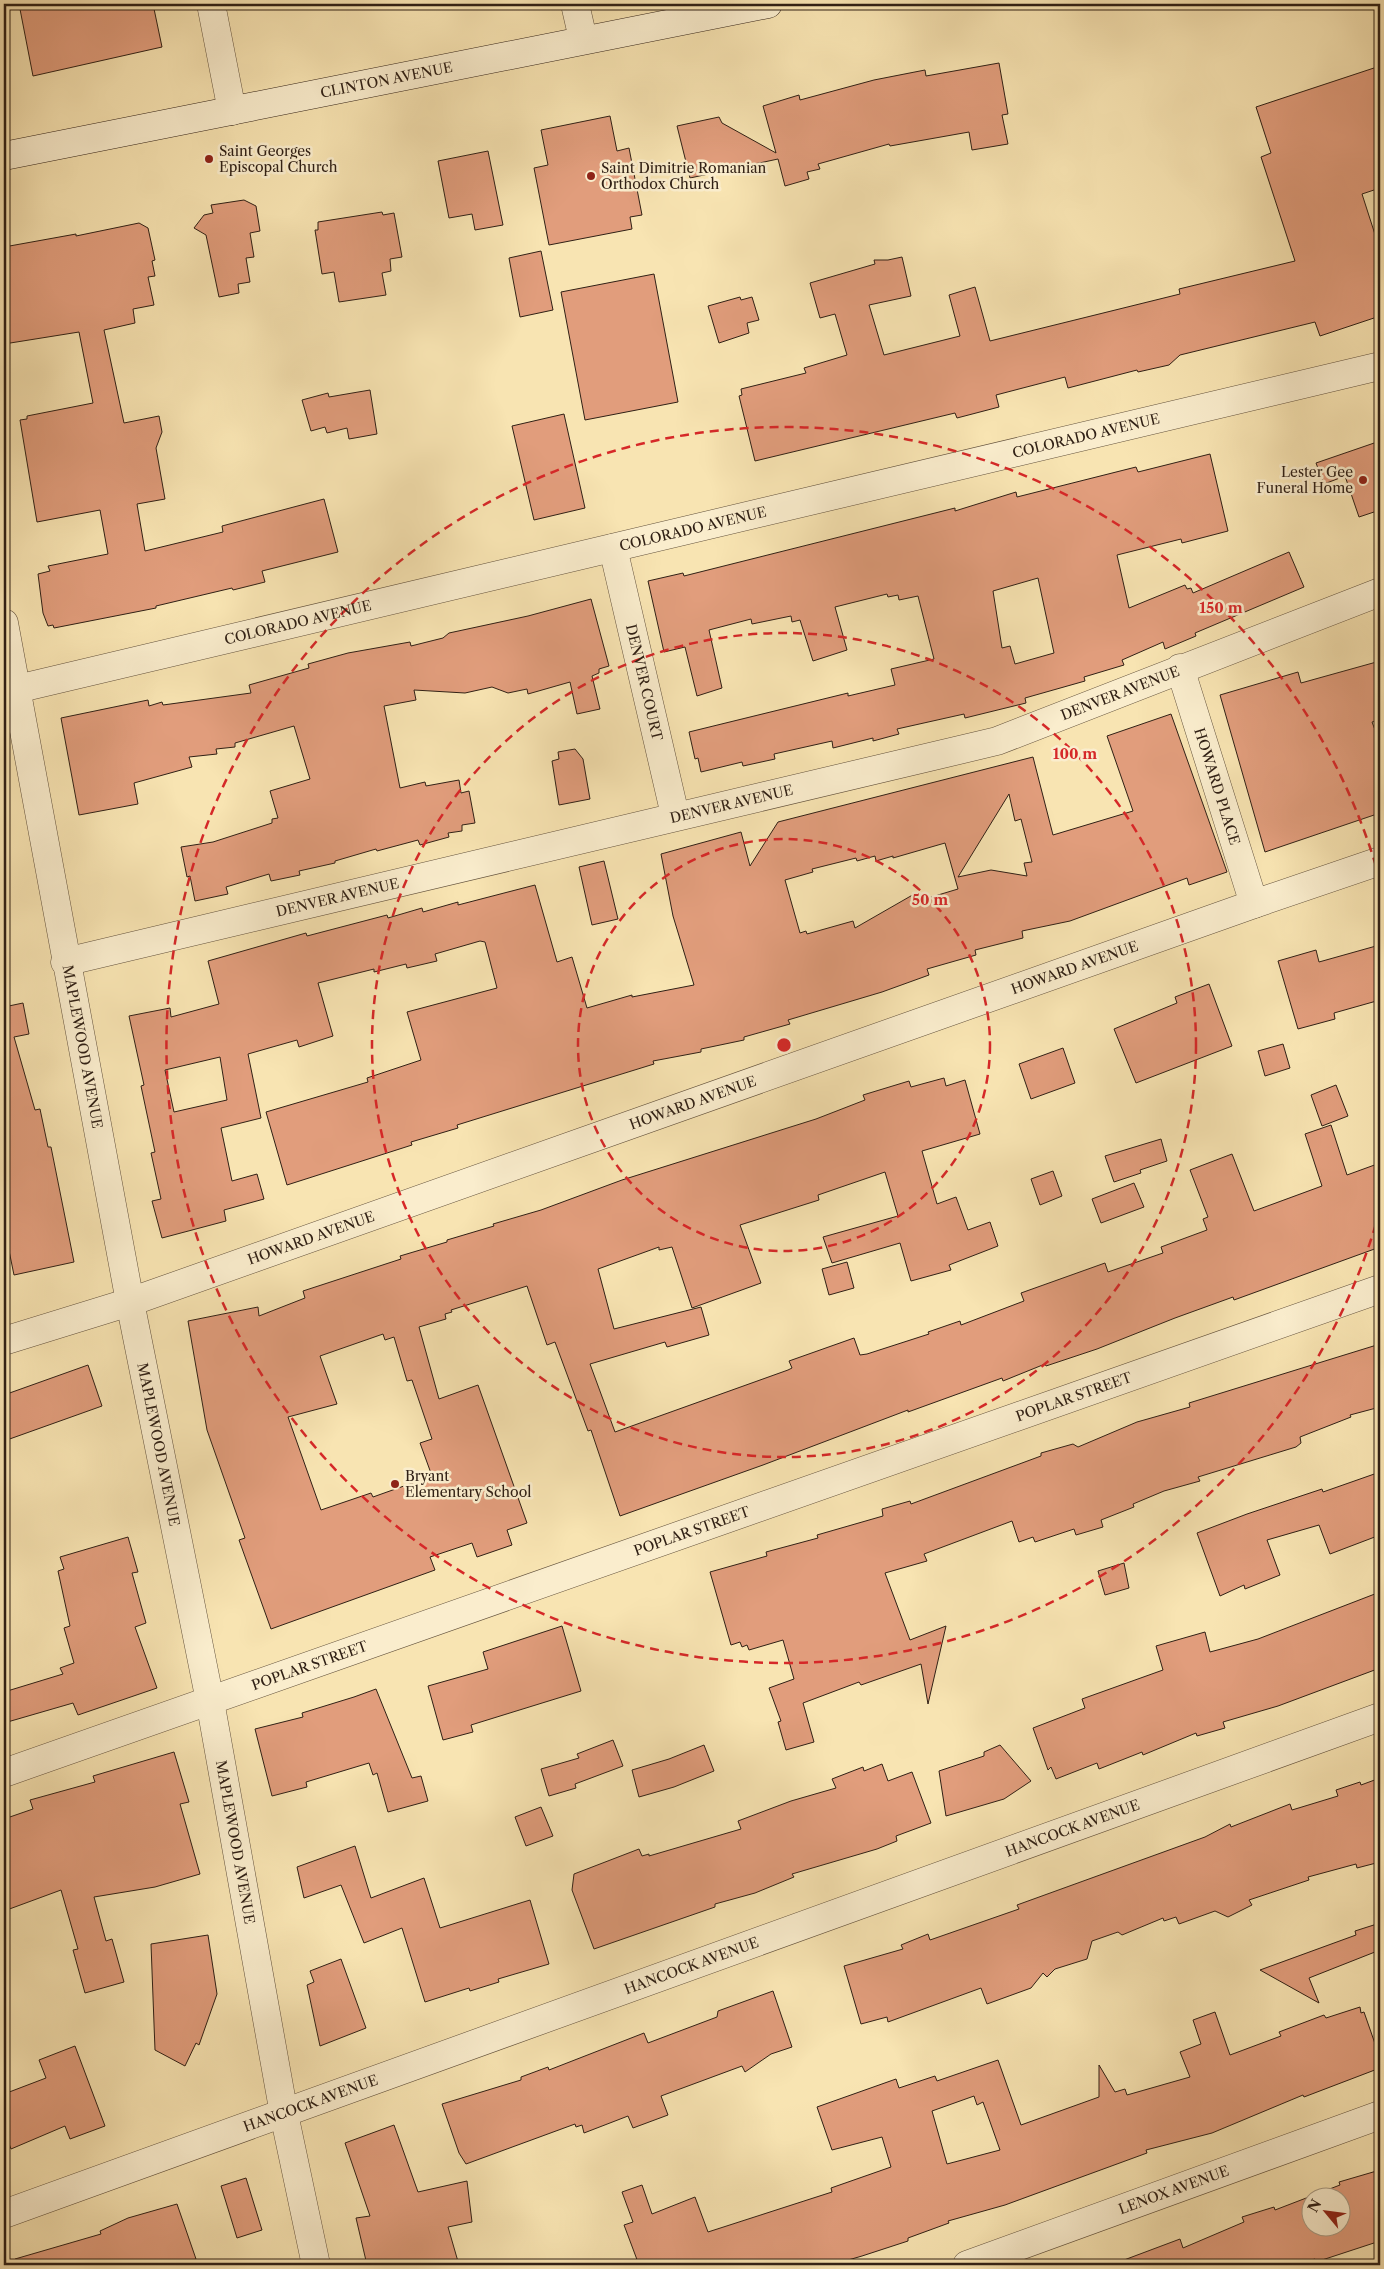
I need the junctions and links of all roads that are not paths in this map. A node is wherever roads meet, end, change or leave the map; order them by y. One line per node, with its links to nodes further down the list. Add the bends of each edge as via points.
1 (211, 4): 5 (street)
2 (575, 4): 4 (street)
3 (768, 4): 4 (street, CLINTON AVENUE)
4 (583, 39): 5 (street, CLINTON AVENUE)
5 (232, 111): 6 (street, CLINTON AVENUE)
6 (4, 156)
7 (1380, 366): 8 (street, COLORADO AVENUE)
8 (613, 548): 12 (street, COLORADO AVENUE); 13 (street, DENVER COURT)
9 (1380, 592): 11 (street, DENVER AVENUE)
10 (4, 623): 12 (street, MAPLEWOOD AVENUE)
11 (1180, 668): 13 (street, DENVER AVENUE, via 997,741); 15 (street, HOWARD PLACE)
12 (10, 690): 16 (street, MAPLEWOOD AVENUE)
13 (675, 816): 16 (street, DENVER AVENUE)
14 (1380, 861): 15 (street, HOWARD AVENUE)
15 (1254, 904): 18 (street, HOWARD AVENUE)
16 (65, 962): 18 (street, MAPLEWOOD AVENUE)
17 (1380, 1289): 20 (street, POPLAR STREET)
18 (130, 1302): 19 (street, HOWARD AVENUE); 20 (street, MAPLEWOOD AVENUE)
19 (4, 1341)
20 (210, 1701): 22 (street, POPLAR STREET); 23 (street, MAPLEWOOD AVENUE)
21 (1380, 1717): 23 (street, HANCOCK AVENUE)
22 (4, 1773)
23 (284, 2114): 25 (street, HANCOCK AVENUE); 26 (street, MAPLEWOOD AVENUE)
24 (1380, 2115): 27 (street, LENOX AVENUE)
25 (4, 2214)
26 (316, 2265)
27 (967, 2265)

